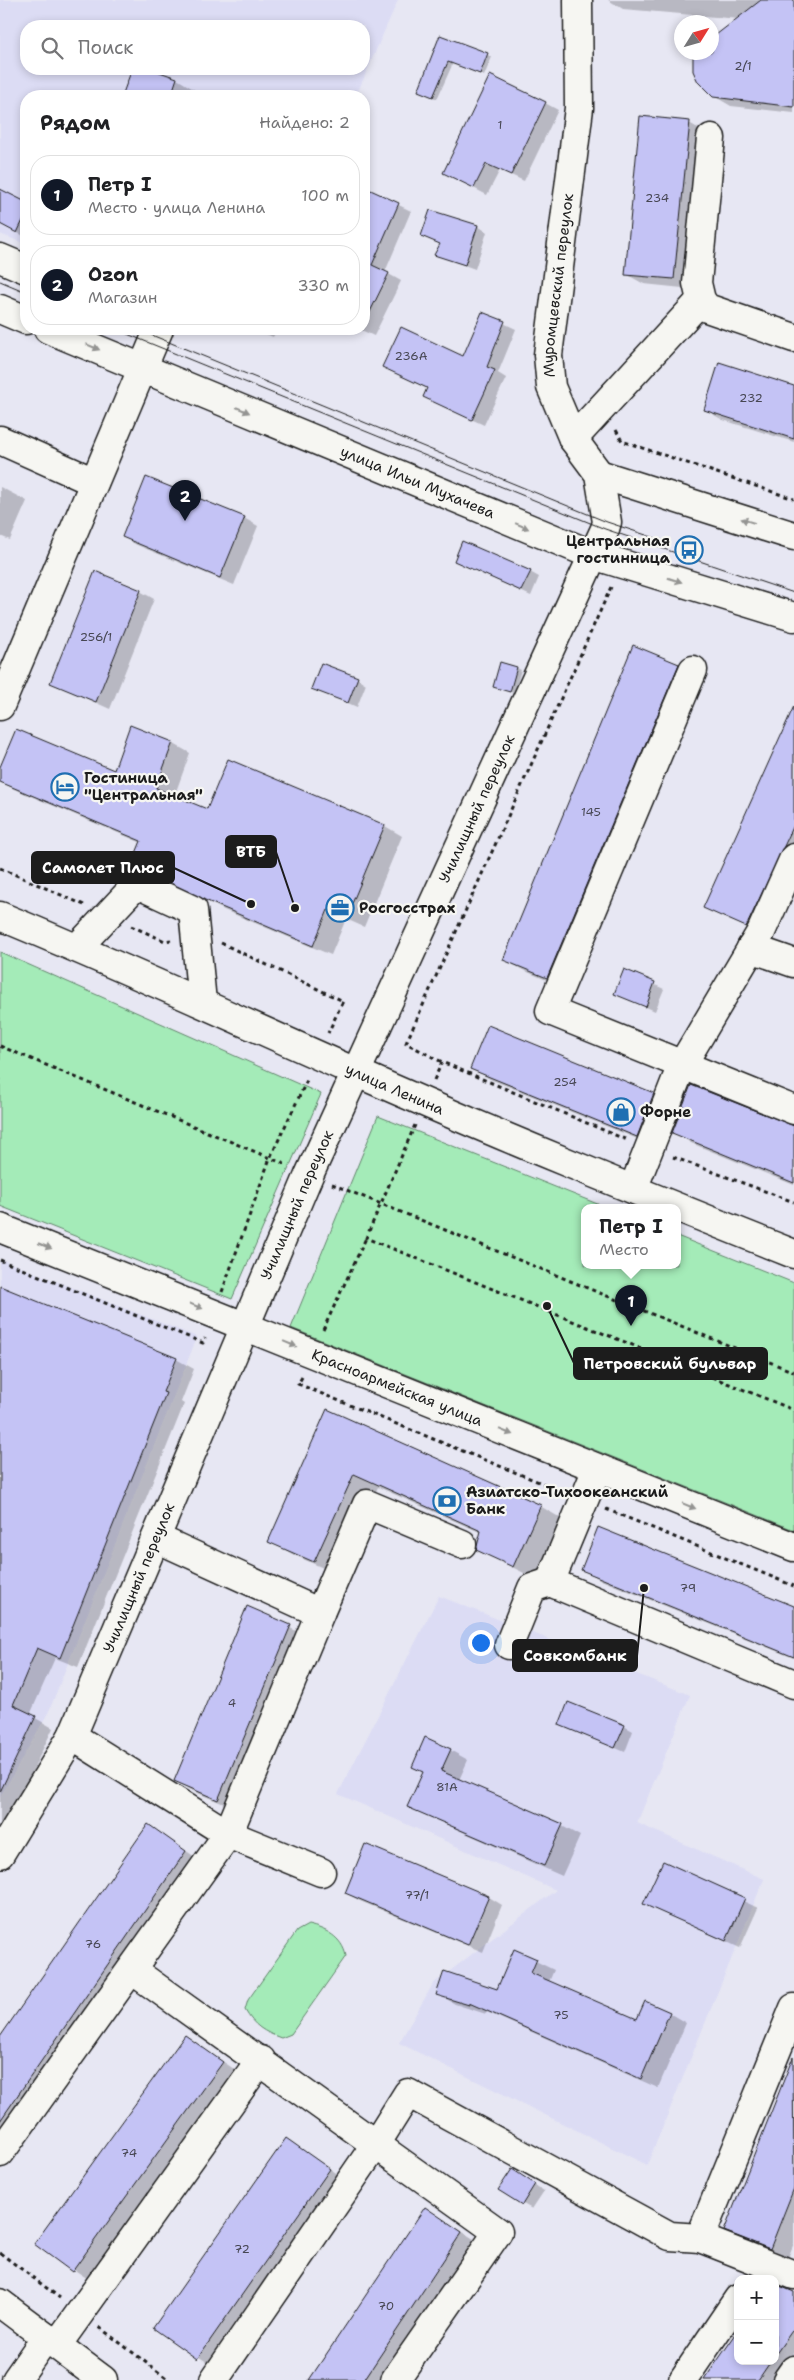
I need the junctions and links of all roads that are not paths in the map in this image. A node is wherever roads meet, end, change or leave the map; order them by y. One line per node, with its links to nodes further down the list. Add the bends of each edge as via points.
1 (578, 0): 12 (main road, Муромцевский переулок, via 578,108 548,355 551,387)
2 (711, 138): 5 (main road, via 698,283)
3 (0, 258): 4 (main road)
4 (20, 266)
5 (701, 300): 10 (main road, via 708,308); 12 (main road)
6 (0, 309): 7 (main road)
7 (20, 317)
8 (62, 335): 11 (main road, улица Ильи Мухачева, one-way to 11)
9 (156, 335): 11 (main road)
10 (794, 338)
11 (141, 368): 15 (main road); 17 (main road, улица Ильи Мухачева, one-way to 17)
12 (573, 439): 14 (main road, Муромцевский переулок)
13 (0, 440): 15 (main road)
14 (599, 474): 16 (main road, one-way to 14); 17 (main road, Муромцевский переулок, via 607,522)
15 (94, 482): 20 (main road)
16 (794, 536)
17 (593, 555): 18 (main road, улица Ильи Мухачева, one-way to 18); 28 (main road, Училищный переулок)
18 (794, 617)
19 (693, 670): 27 (main road, via 550,1011)
20 (0, 706)
21 (794, 858): 24 (main road)
22 (0, 916): 23 (main road, улица Ленина)
23 (77, 948): 26 (main road, улица Ленина); 26 (main road, via 137,884 193,910)
24 (751, 948): 25 (main road); 27 (main road)
25 (794, 963)
26 (202, 1002): 28 (main road, улица Ленина)
27 (682, 1065): 29 (main road); 30 (main road)
28 (355, 1072): 30 (main road, улица Ленина); 35 (main road, Училищный переулок)
29 (794, 1110)
30 (633, 1190): 31 (main road, улица Ленина)
31 (668, 1204)
32 (681, 1209): 34 (main road, улица Ленина)
33 (0, 1228): 35 (main road, Красноармейская улица, one-way to 35)
34 (794, 1254)
35 (245, 1326): 36 (main road, Красноармейская улица, one-way to 36); 37 (main road, Училищный переулок)
36 (597, 1469): 39 (main road, Красноармейская улица, one-way to 39); 40 (main road)
37 (156, 1538): 41 (main road); 44 (main road, Училищный переулок)
38 (462, 1544): 41 (main road, via 367,1504)
39 (794, 1547)
40 (550, 1582): 42 (main road, via 532,1588); 43 (main road)
41 (320, 1613): 45 (main road)
42 (509, 1646)
43 (794, 1684)
44 (72, 1736): 45 (main road); 46 (main road, Училищный переулок)
45 (228, 1834): 47 (main road); 48 (main road)
46 (0, 1854)
47 (321, 1872)
48 (132, 1970): 50 (main road); 52 (main road)
49 (794, 2008): 53 (main road)
50 (261, 2060): 51 (main road); 58 (main road)
51 (376, 2144): 53 (main road, via 408,2093 670,2236); 62 (main road); 63 (main road, via 498,2232)
52 (0, 2153)
53 (700, 2238): 54 (main road)
54 (757, 2270): 55 (main road)
55 (794, 2274)
56 (734, 2305): 64 (main road)
57 (1, 2306): 58 (main road)
58 (51, 2341): 60 (main road); 61 (main road)
59 (794, 2370): 65 (main road)
60 (16, 2380)
61 (103, 2380)
62 (214, 2380)
63 (395, 2380)
64 (683, 2380)
65 (787, 2380)

